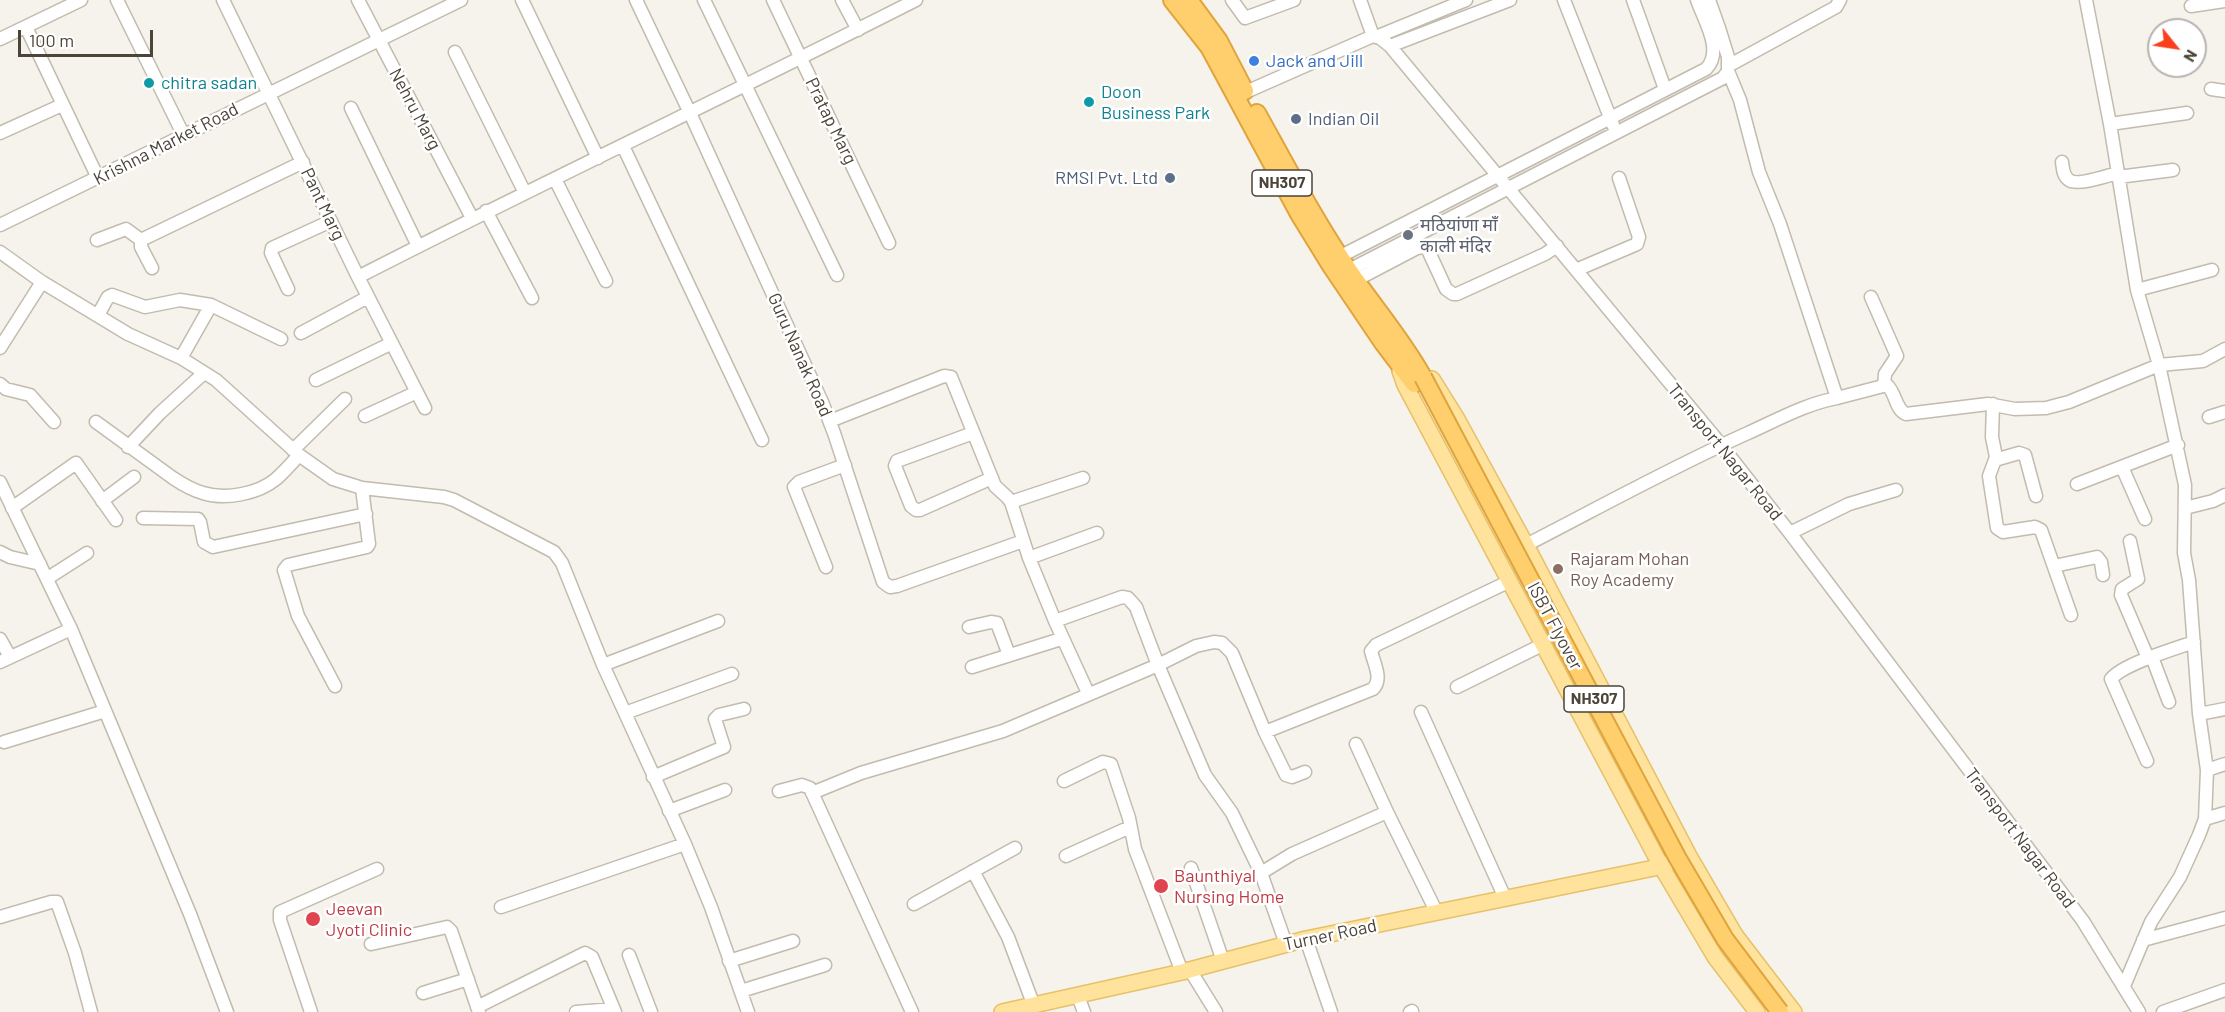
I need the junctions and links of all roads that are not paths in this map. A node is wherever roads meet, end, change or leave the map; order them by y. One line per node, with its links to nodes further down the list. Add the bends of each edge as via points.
1 (81, 0): 27 (street)
2 (117, 0): 51 (street)
3 (223, 0): 41 (street, Pant Marg)
4 (358, 0): 31 (street, Nehru Marg)
5 (461, 0): 31 (street, Krishna Market Road)
6 (522, 0): 53 (street)
7 (636, 0): 45 (street, Guru Nanak Road)
8 (704, 0): 37 (street)
9 (773, 0): 34 (street, Pratap Marg)
10 (842, 0): 28 (street)
11 (1173, 0): 42 (highway, NH307)
12 (1189, 0): 42 (highway, NH307, via 1219,41)
13 (1232, 0): 14 (street, via 1245,18)
14 (1294, 0)
15 (1360, 0): 29 (street)
16 (1466, 0): 29 (street)
17 (1510, 0): 32 (street)
18 (1564, 0): 47 (street)
19 (1633, 0): 38 (street)
20 (1697, 0): 35 (street, via 1713,42)
21 (1709, 0): 36 (street)
22 (1840, 0): 36 (street, via 1836,7)
23 (2086, 0): 48 (street)
24 (912, 1): 28 (street)
25 (2225, 1): 26 (street)
26 (2191, 6)
27 (26, 27): 30 (street); 43 (street)
28 (858, 30): 34 (street)
29 (1374, 36): 32 (street, Transport Nagar Road); 42 (street)
30 (0, 39)
31 (379, 40): 41 (street, Krishna Market Road); 65 (street, Nehru Marg)
32 (1390, 46): 57 (street, Transport Nagar Road)
33 (455, 52): 63 (street)
34 (801, 58): 37 (street); 71 (street, Pratap Marg)
35 (1712, 61): 36 (street); 38 (street, via 1706,69)
36 (1728, 68): 50 (street, via 1723,78); 105 (street, via 1759,172)
37 (746, 86): 45 (street); 80 (street)
38 (1665, 89): 47 (street)
39 (2211, 89): 40 (street)
40 (2225, 91)
41 (269, 93): 51 (street, Krishna Market Road); 54 (street, Pant Marg)
42 (1241, 94): 77 (highway, NH307); 97 (highway, NH307, via 1307,228)
43 (62, 105): 49 (street); 59 (street)
44 (351, 108): 72 (street)
45 (690, 113): 52 (street); 112 (street, Guru Nanak Road)
46 (2187, 113): 48 (street)
47 (1611, 117): 50 (street); 57 (street)
48 (2110, 124): 58 (street)
49 (0, 133)
50 (1614, 133): 62 (street)
51 (183, 134): 59 (street, Krishna Market Road)
52 (622, 146): 53 (street); 116 (street)
53 (598, 158): 61 (street)
54 (303, 162): 66 (street, Pant Marg); 70 (street)
55 (2062, 162): 58 (street, via 2067,179 2075,183)
56 (2173, 170): 58 (street)
57 (1498, 175): 62 (street, Transport Nagar Road); 77 (street)
58 (2118, 175): 85 (street)
59 (98, 178): 67 (street, Krishna Market Road)
60 (1619, 178): 78 (street, via 1639,241 1634,247)
61 (555, 179): 63 (street); 82 (street)
62 (1508, 187): 68 (street); 73 (street, Transport Nagar Road)
63 (525, 193): 64 (street)
64 (486, 211): 65 (street); 87 (street)
65 (472, 218): 72 (street)
66 (331, 221): 81 (street, Pant Marg); 84 (street, via 272,248)
67 (0, 225)
68 (1420, 234): 74 (street); 77 (street)
69 (97, 240): 70 (street, via 126,230)
70 (141, 240): 76 (street)
71 (889, 243)
72 (418, 246): 81 (street)
73 (1557, 246): 74 (street, via 1453,294 1446,290); 78 (street, Transport Nagar Road)
74 (1425, 247): 77 (street)
75 (0, 252): 83 (street)
76 (152, 267)
77 (1348, 269): 97 (highway, NH307)
78 (1576, 270): 117 (street, Transport Nagar Road)
79 (2212, 270): 85 (street)
80 (837, 275)
81 (358, 276): 86 (street, Pant Marg)
82 (606, 280)
83 (42, 282): 90 (street); 94 (street)
84 (288, 289)
85 (2138, 290): 98 (street)
86 (368, 297): 91 (street); 93 (street, Pant Marg)
87 (532, 297)
88 (1872, 297): 103 (street, via 1897,357 1885,374)
89 (210, 305): 90 (street, via 180,300 145,307 112,296); 92 (street); 96 (street)
90 (98, 315): 96 (street, via 128,334)
91 (301, 333)
92 (281, 339)
93 (392, 343): 100 (street); 104 (street, Pant Marg)
94 (0, 348)
95 (2225, 349): 98 (street, via 2203,361)
96 (182, 358): 99 (street)
97 (1405, 360): 101 (highway, ISBT Flyover / NH307); 145 (main road, via 1427,372); 154 (main road, via 1406,385)
98 (2159, 365): 107 (street, via 2058,405 2026,409); 118 (street)
99 (204, 373): 119 (street); 120 (street)
100 (316, 380)
101 (1418, 380): 244 (highway, ISBT Flyover / NH307, via 1670,862 1717,946); 245 (highway, ISBT Flyover / NH307, bridge, via 1677,857 1725,939)
102 (0, 384): 113 (street, via 30,395)
103 (1884, 386): 105 (street); 107 (street, via 1890,387 1901,412 1906,414)
104 (417, 392): 108 (street, Pant Marg); 110 (street)
105 (1837, 398): 117 (street, via 1799,410)
106 (345, 399): 120 (street)
107 (1994, 404): 121 (street)
108 (425, 408)
109 (2225, 412): 111 (street)
110 (365, 416)
111 (2209, 417)
112 (830, 421): 115 (street, via 948,376); 122 (street, Guru Nanak Road)
113 (54, 422)
114 (96, 422): 119 (street)
115 (973, 433): 125 (street); 125 (street, via 897,461 895,466 911,506 920,510)
116 (762, 440)
117 (1720, 445): 142 (street, Transport Nagar Road); 145 (street)
118 (2178, 445): 123 (street); 136 (street)
119 (128, 447): 120 (street, via 186,486 217,495 246,493 271,483)
120 (296, 452): 129 (street, via 333,479)
121 (1995, 460): 132 (street, via 2025,455); 151 (street, via 1989,476 1997,528 2003,532 2038,528)
122 (845, 465): 143 (street, Guru Nanak Road, via 883,582 890,587); 150 (street, via 794,487)
123 (2122, 466): 128 (street); 139 (street)
124 (134, 477): 133 (street)
125 (992, 478): 134 (street)
126 (1083, 478): 134 (street)
127 (0, 482): 135 (street)
128 (2077, 484)
129 (362, 488): 137 (street); 167 (street, via 454,500 549,548 562,563)
130 (1896, 490): 142 (street, via 1849,504)
131 (2225, 495): 136 (street)
132 (2036, 496)
133 (102, 501): 135 (street, via 76,463); 140 (street)
134 (1011, 502): 143 (street)
135 (12, 508): 149 (street)
136 (2185, 508): 162 (street, via 2184,553)
137 (366, 514): 138 (street, via 213,547 204,542 198,519); 171 (street, via 367,547 284,567 298,616)
138 (143, 518)
139 (2145, 519)
140 (116, 520)
141 (1097, 533): 148 (street)
142 (1790, 533): 224 (street, Transport Nagar Road, via 2083,921)
143 (1023, 541): 148 (street)
144 (2130, 541): 165 (street, via 2138,579 2122,589 2121,595)
145 (1526, 545): 201 (main road)
146 (0, 552): 149 (street)
147 (87, 553): 153 (street)
148 (1029, 558): 157 (street)
149 (40, 564): 153 (street)
150 (826, 567)
151 (2054, 567): 152 (street, via 2097,557); 155 (street)
152 (2103, 575)
153 (48, 578): 159 (street)
154 (1510, 581): 163 (main road); 181 (street, via 1376,645 1371,651 1378,677 1373,689)
155 (2071, 615)
156 (718, 621): 167 (street)
157 (1055, 621): 161 (street); 168 (street, via 1128,598 1136,607)
158 (969, 627): 164 (street, via 997,623)
159 (71, 629): 166 (street); 177 (street)
160 (0, 639): 166 (street)
161 (1061, 639): 164 (street); 173 (street)
162 (2194, 642): 165 (street); 180 (street)
163 (1544, 644): 172 (street); 202 (main road)
164 (1009, 656): 169 (street)
165 (2150, 658): 174 (street); 184 (street, via 2111,679)
166 (5, 659)
167 (603, 665): 179 (street)
168 (1158, 665): 173 (street); 181 (street, via 1196,646 1222,643 1232,653); 206 (street, via 1205,775 1232,813)
169 (972, 667)
170 (732, 674): 179 (street)
171 (335, 686)
172 (1457, 687)
173 (1088, 693): 192 (street, via 1003,731 861,773)
174 (2169, 702)
175 (744, 709): 188 (street, via 715,719 723,748)
176 (2225, 709): 180 (street)
177 (105, 711): 182 (street); 233 (street)
178 (1421, 712): 207 (street)
179 (625, 713): 188 (street)
180 (2199, 714): 186 (street)
181 (1265, 732): 187 (street, via 1286,775)
182 (4, 742)
183 (1356, 744): 194 (street)
184 (2147, 761)
185 (2225, 764): 186 (street)
186 (2207, 770): 196 (street)
187 (1305, 772)
188 (653, 777): 193 (street)
189 (1064, 781): 197 (street, via 1109,762)
190 (724, 790): 193 (street)
191 (779, 791): 192 (street, via 802,785)
192 (812, 793): 238 (street)
193 (669, 811): 198 (street)
194 (1387, 812): 206 (street, via 1292,854); 210 (street)
195 (2225, 813): 196 (street)
196 (2205, 819): 214 (street, via 2186,867)
197 (1130, 827): 200 (street); 222 (street, via 1145,879)
198 (685, 844): 209 (street); 219 (street)
199 (1015, 848): 205 (street)
200 (1066, 856)
201 (1689, 856): 202 (main road, Turner Road); 246 (main road, via 1735,935)
202 (1661, 866): 207 (main road, Turner Road); 243 (main road, via 1715,957)
203 (1191, 868): 220 (street)
204 (377, 869): 234 (street, via 280,912)
205 (973, 871): 208 (street); 229 (street, via 1008,937)
206 (1261, 873): 217 (street)
207 (1505, 898): 210 (main road, Turner Road)
208 (914, 904)
209 (501, 908)
210 (1437, 912): 213 (main road, Turner Road)
211 (0, 917): 232 (street, via 57,902)
212 (2225, 918): 214 (street)
213 (1306, 939): 217 (main road, Turner Road); 242 (street)
214 (2142, 940): 224 (street)
215 (793, 941): 219 (street)
216 (371, 944): 223 (street, via 446,926)
217 (1287, 944): 220 (main road, Turner Road)
218 (629, 955): 236 (street)
219 (729, 961): 226 (street)
220 (1223, 961): 222 (main road, Turner Road)
221 (825, 965): 226 (street)
222 (1186, 971): 228 (main road, Turner Road); 241 (street)
223 (468, 979): 227 (street); 230 (street)
224 (2124, 986): 247 (street, Transport Nagar Road)
225 (2225, 990): 248 (street)
226 (741, 991): 237 (street)
227 (423, 993)
228 (1078, 996): 229 (main road, Turner Road); 240 (street)
229 (1034, 1006): 239 (main road, Turner Road)
230 (478, 1009): 231 (street, via 585,953 592,957)
231 (614, 1010): 235 (street)
232 (91, 1012)
233 (227, 1012)
234 (311, 1012)
235 (576, 1012)
236 (651, 1012)
237 (748, 1012)
238 (912, 1012)
239 (1002, 1012)
240 (1084, 1012)
241 (1216, 1012)
242 (1331, 1012)
243 (1757, 1012)
244 (1768, 1012)
245 (1780, 1012)
246 (1794, 1012)
247 (2139, 1012)
248 (2163, 1012)

